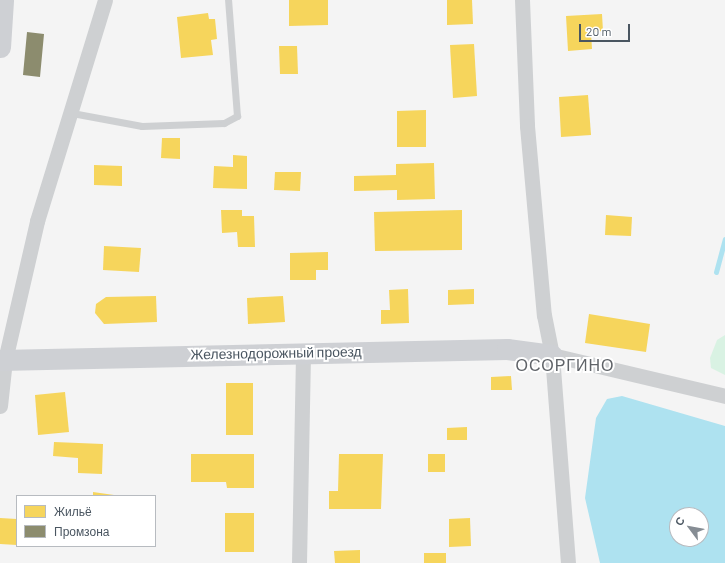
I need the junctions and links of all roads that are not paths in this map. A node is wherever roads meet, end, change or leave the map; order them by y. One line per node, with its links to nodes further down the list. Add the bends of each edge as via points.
1 (3, 0): 5 (street)
2 (106, 0): 6 (street)
3 (228, 0): 6 (lane, via 237,116 224,123 142,126)
4 (522, 0): 8 (street, via 527,126 544,315)
5 (0, 47)
6 (72, 113): 9 (street, via 36,221)
7 (303, 352): 8 (street, Железнодорожный проезд, via 507,349); 9 (street, Железнодорожный проезд); 12 (street)
8 (552, 355): 10 (street); 13 (street)
9 (3, 360): 11 (street)
10 (725, 396)
11 (0, 406)
12 (299, 563)
13 (568, 563)

